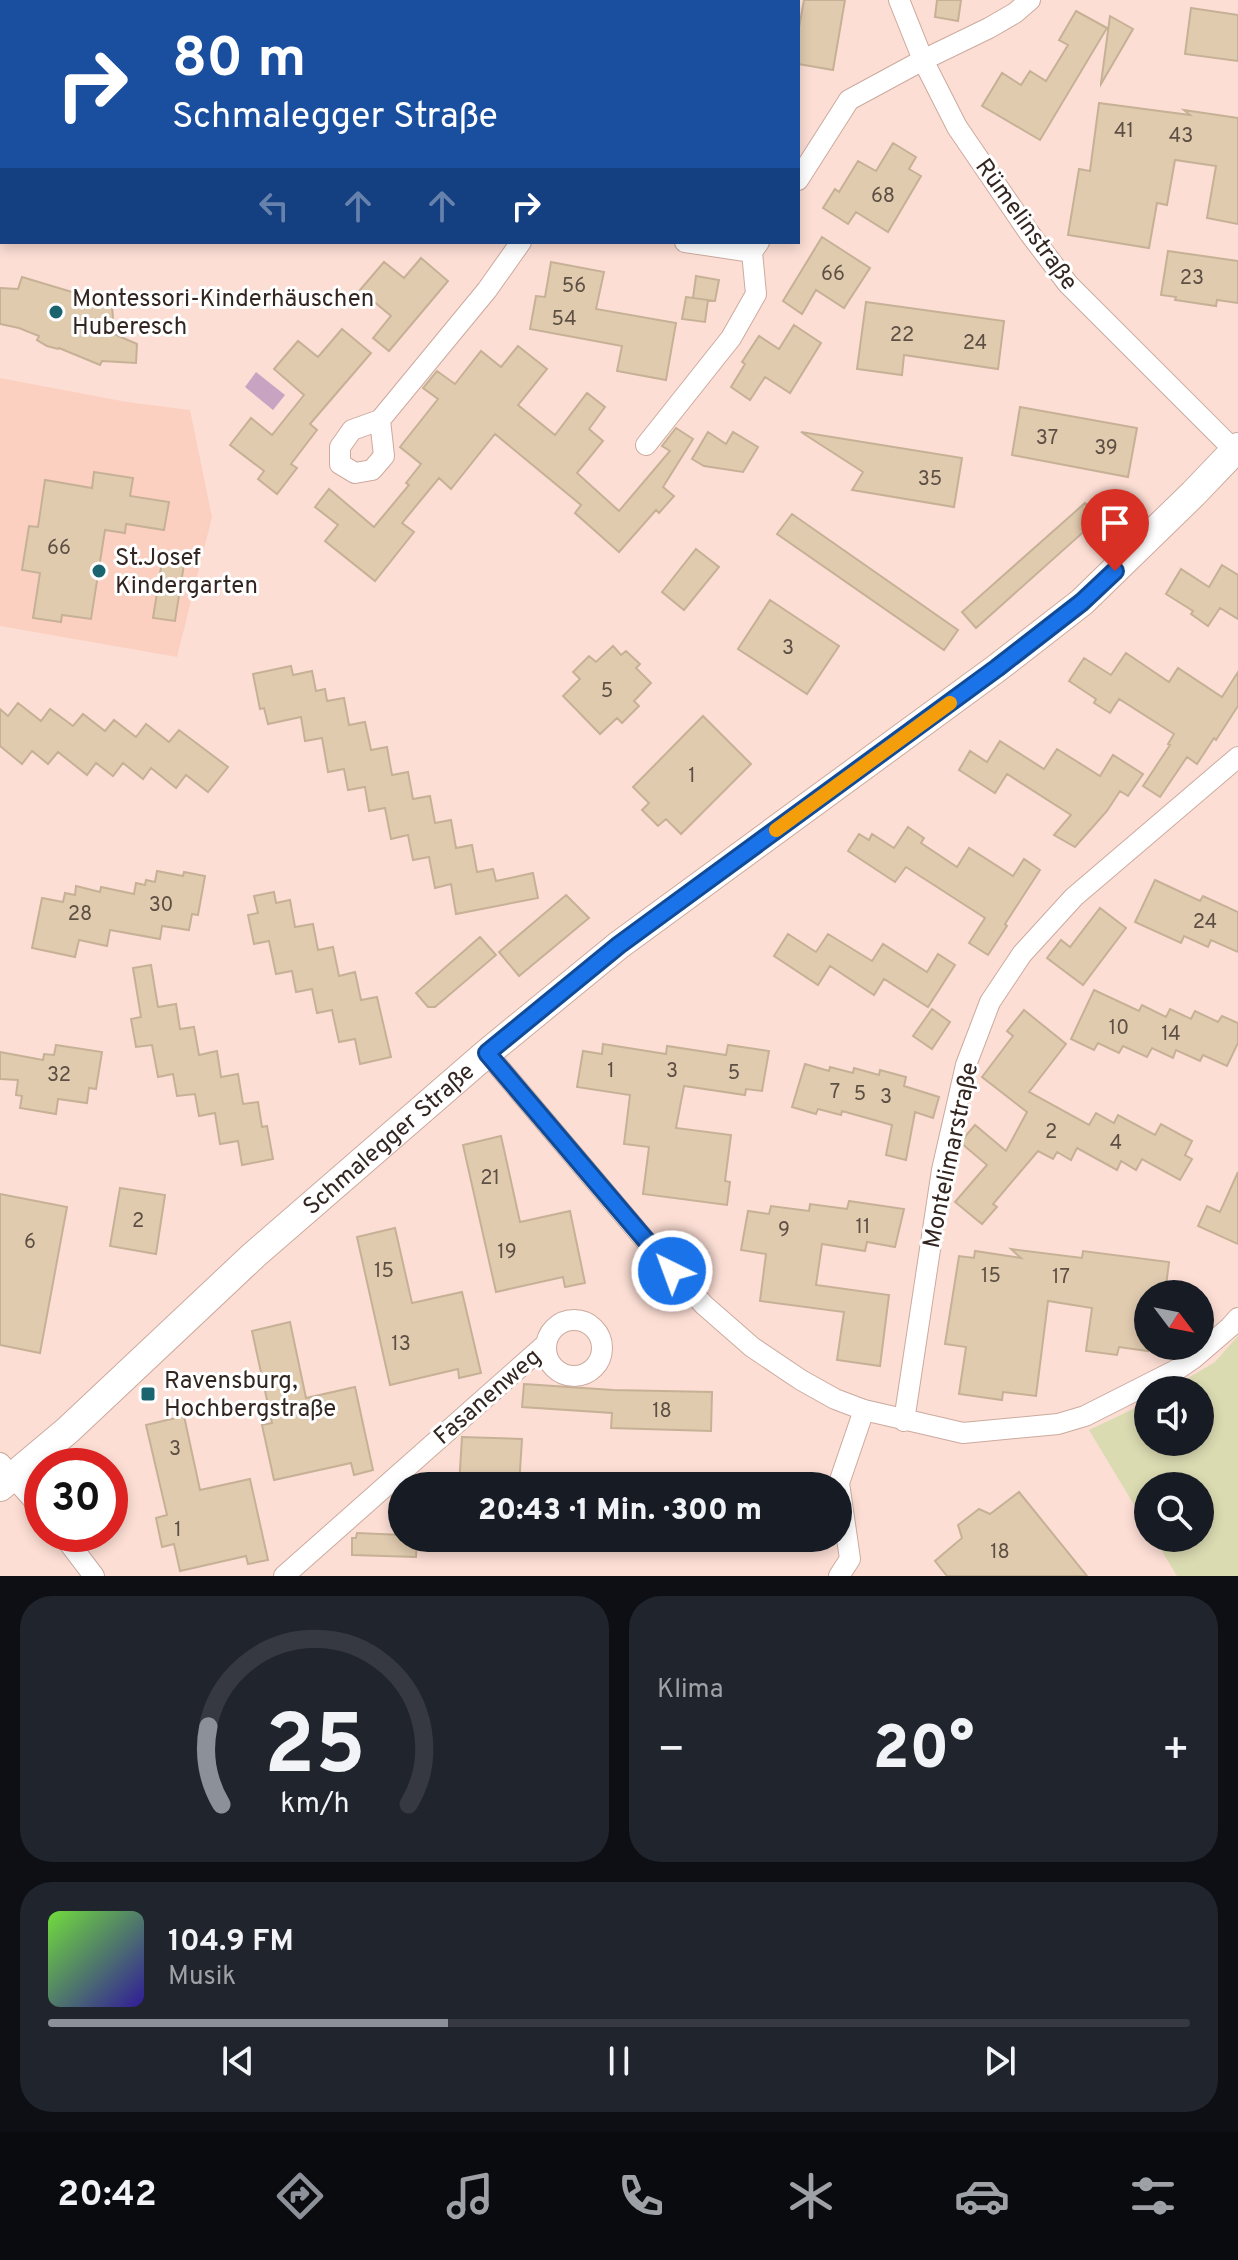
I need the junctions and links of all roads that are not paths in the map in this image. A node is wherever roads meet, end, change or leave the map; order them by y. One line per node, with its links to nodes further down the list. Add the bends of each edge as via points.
1 (899, 0): 3 (street, Rümelinstraße)
2 (1030, 0): 3 (street, via 989,28)
3 (923, 60): 4 (street, via 849,100); 10 (street, Rümelinstraße, via 957,127 1068,284)
4 (800, 177)
5 (520, 244): 8 (street)
6 (713, 244): 7 (street)
7 (755, 247): 9 (street, via 756,294 731,338)
8 (380, 420)
9 (646, 445)
10 (1237, 450): 12 (street, Schmalegger Straße, via 1082,602 619,945)
11 (1238, 757): 16 (street, Montelimarstraße, via 1074,897 1022,954 990,1002 966,1065 942,1170)
12 (487, 1053): 15 (street, via 704,1305 801,1380); 17 (street, Schmalegger Straße, via 254,1255 75,1424)
13 (1238, 1318): 16 (street, via 1178,1369 1085,1416 1058,1424 963,1433)
14 (546, 1344): 21 (street, Fasanenweg)
15 (864, 1410): 16 (street); 22 (street, via 839,1483 850,1559)
16 (904, 1421)
17 (4, 1476): 18 (street)
18 (24, 1493)
19 (76, 1552): 20 (street)
20 (94, 1576)
21 (284, 1576)
22 (839, 1576)

